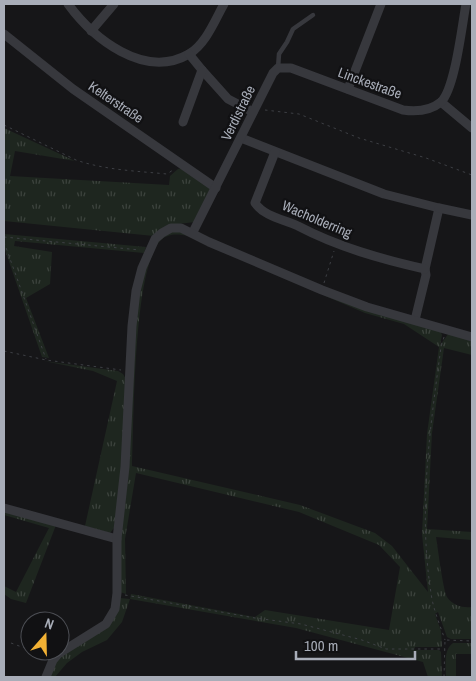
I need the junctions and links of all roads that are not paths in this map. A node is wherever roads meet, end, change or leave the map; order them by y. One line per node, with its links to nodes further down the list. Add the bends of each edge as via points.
1 (68, 4): 7 (street)
2 (114, 4): 7 (street)
3 (224, 4): 9 (street, via 206,37)
4 (381, 4): 12 (street)
5 (466, 4): 13 (street, via 450,87)
6 (312, 15): 10 (lane, Verdistraße, via 293,29 279,54)
7 (91, 31): 9 (street, via 106,43 140,58 159,62)
8 (4, 34): 19 (street, Kelterstraße, via 73,89)
9 (189, 54): 11 (street)
10 (278, 68): 12 (street, Linckestraße, via 291,68); 14 (street, Verdistraße)
11 (202, 70): 14 (street, via 228,99); 15 (street)
12 (348, 90): 13 (street, Linckestraße, via 415,112)
13 (441, 102): 16 (street)
14 (254, 110): 17 (street, Verdistraße)
15 (183, 122)
16 (472, 128)
17 (241, 138): 18 (street); 19 (street, Verdistraße)
18 (276, 152): 20 (street, via 384,194); 23 (street, Wacholderring, via 255,203 261,211 336,244)
19 (216, 188): 22 (street, Verdistraße)
20 (439, 208): 21 (street); 23 (street)
21 (472, 215)
22 (193, 232): 24 (street, via 209,242 322,290); 27 (street, via 171,228 155,239 136,291)
23 (425, 269): 24 (street)
24 (415, 320): 25 (street)
25 (472, 337)
26 (4, 508): 27 (street)
27 (117, 539): 28 (street, via 116,609 106,624 64,648 53,660)
28 (46, 677)

